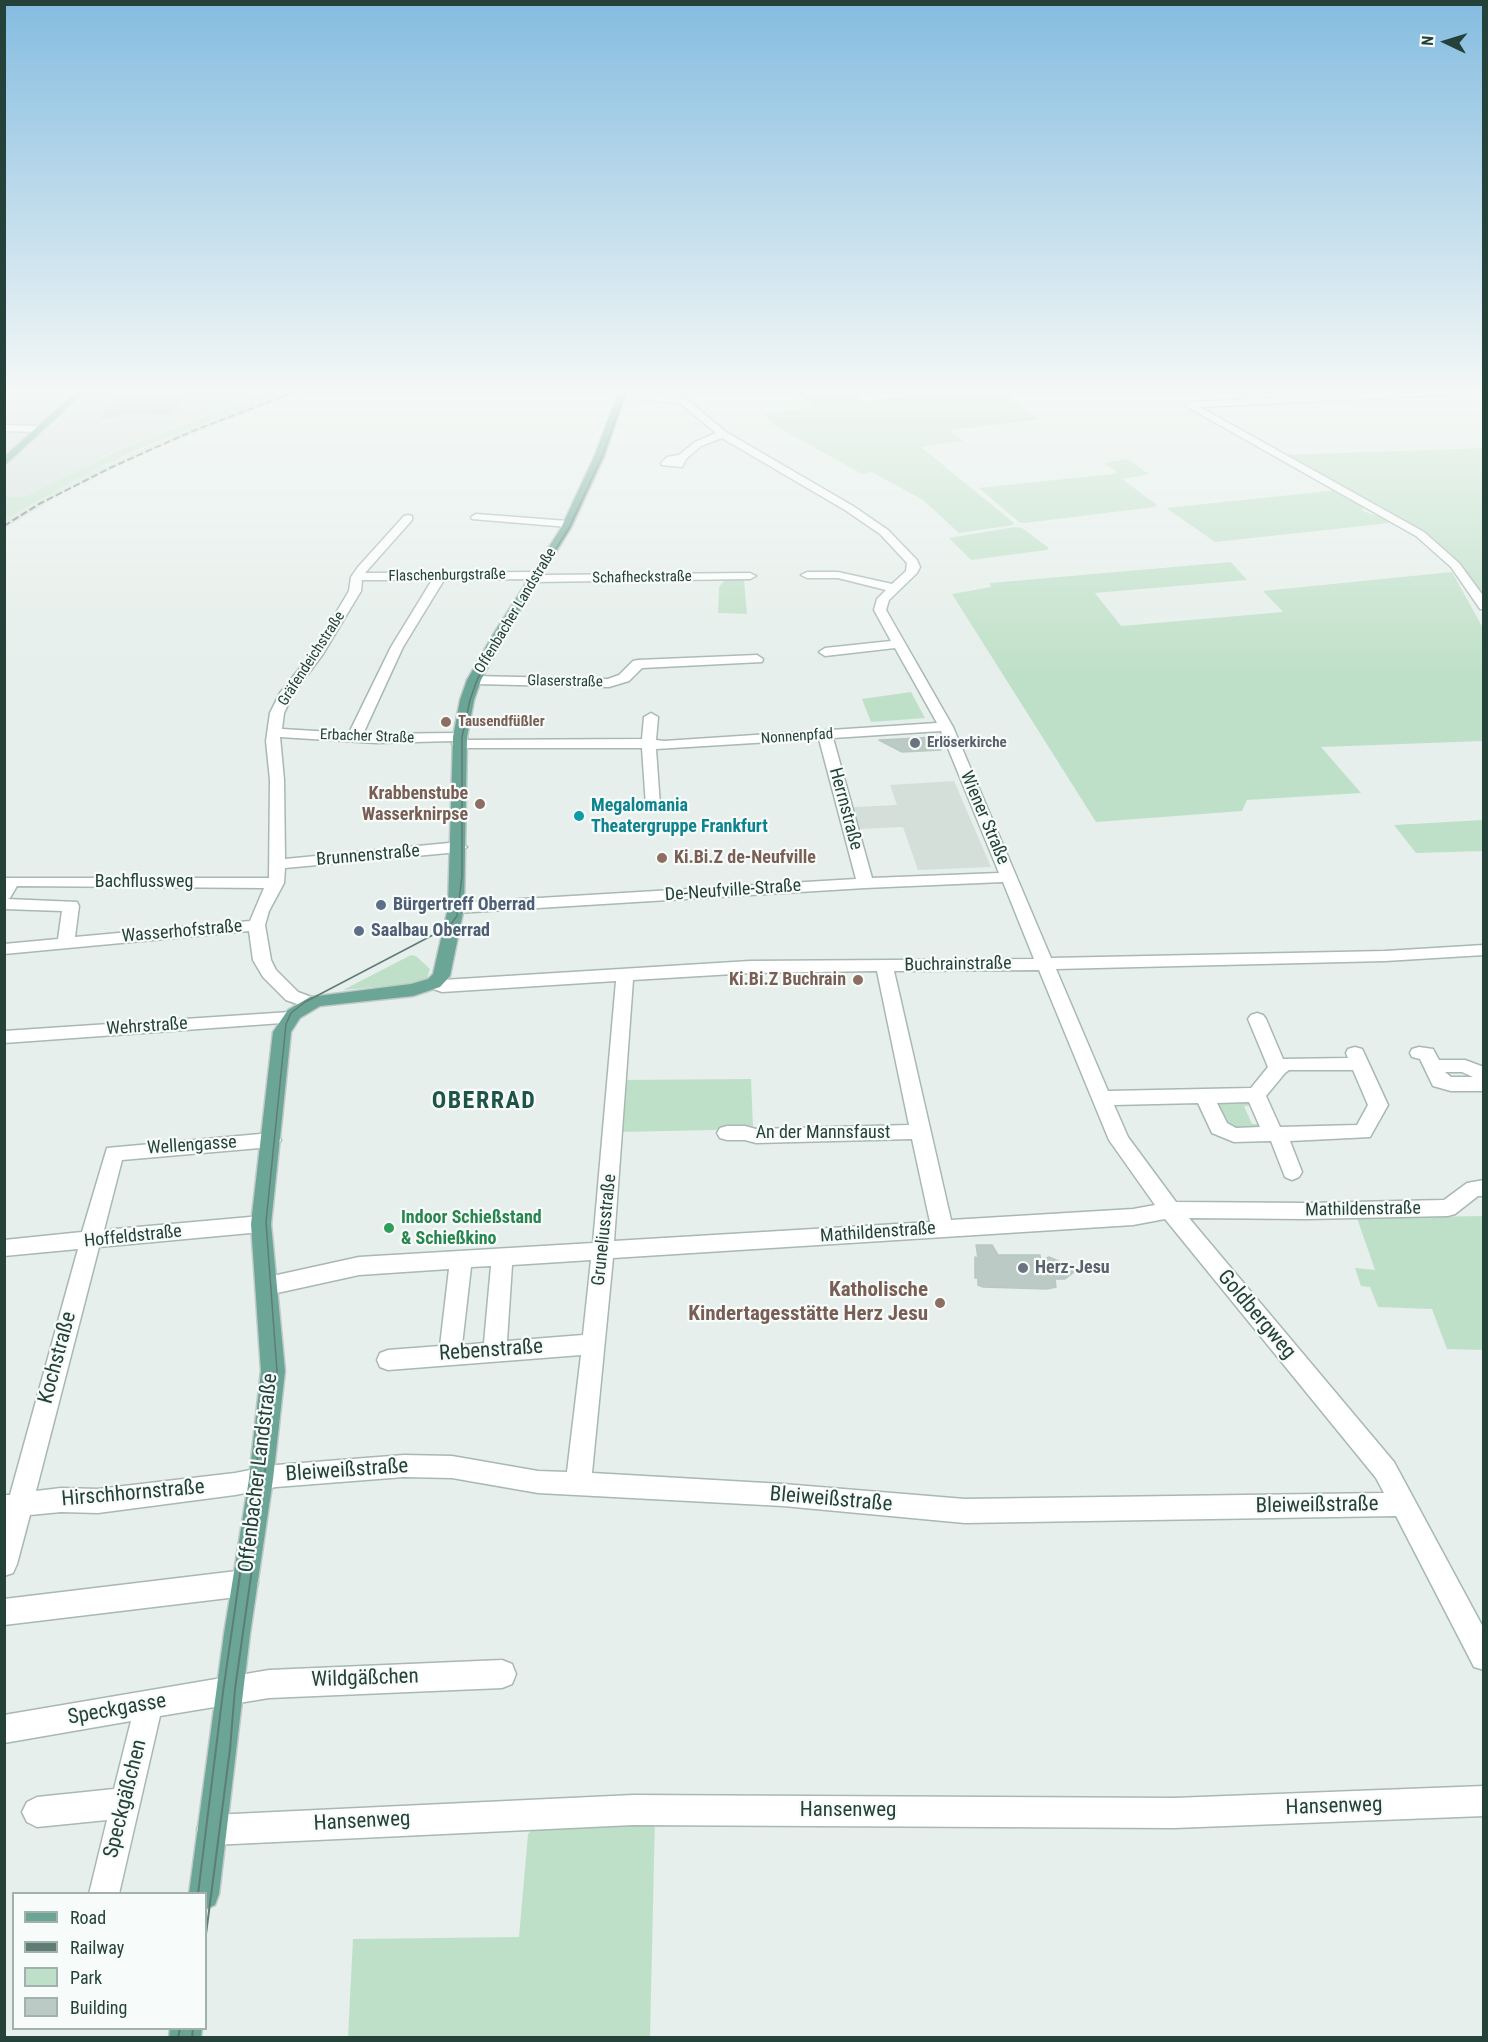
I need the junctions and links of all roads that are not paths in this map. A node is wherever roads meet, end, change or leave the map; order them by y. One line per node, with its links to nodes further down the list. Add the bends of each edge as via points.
1 (585, 483): 6 (main road, Offenbacher Landstraße)
2 (807, 483): 12 (street, Wiener Straße, via 884,532 907,554 914,567)
3 (1329, 483): 13 (street, via 1420,534 1455,565)
4 (476, 517): 6 (street)
5 (408, 518): 10 (street, Gräfendeichstraße)
6 (568, 524): 11 (main road, Offenbacher Landstraße)
7 (807, 575): 12 (street, via 838,575)
8 (439, 576): 10 (street, Flaschenburgstraße); 11 (street, Flaschenburgstraße); 22 (street, via 397,647)
9 (750, 576): 11 (street, Schafheckstraße)
10 (357, 577): 20 (street, Gräfendeichstraße, via 355,591 317,654 281,703)
11 (536, 577): 17 (main road, Offenbacher Landstraße)
12 (894, 588): 14 (street, Wiener Straße, via 883,599 880,610)
13 (1484, 606)
14 (898, 644): 15 (street); 19 (street, Wiener Straße)
15 (825, 652)
16 (757, 659): 17 (street, Glaserstraße, via 638,664 624,678 609,683)
17 (474, 680): 23 (main road, Offenbacher Landstraße, via 461,720)
18 (651, 717): 24 (street)
19 (946, 727): 21 (street, Nonnenpfad); 28 (street, Wiener Straße)
20 (275, 733): 22 (street, Erbacher Straße); 27 (street, Gräfendeichstraße)
21 (825, 735): 24 (street, Nonnenpfad); 30 (street, Herrnstraße)
22 (354, 738): 23 (street, Erbacher Straße)
23 (460, 740): 24 (street, Nonnenpfad); 26 (main road, Offenbacher Landstraße)
24 (649, 744): 25 (street)
25 (653, 806)
26 (459, 847): 27 (street, Brunnenstraße); 33 (main road, Offenbacher Landstraße)
27 (278, 864): 29 (street, Gräfendeichstraße)
28 (1009, 877): 30 (street, De-Neufville-Straße); 38 (street, Wiener Straße)
29 (276, 883): 31 (street, Bachflussweg); 34 (street, Gräfendeichstraße)
30 (866, 883): 33 (street, De-Neufville-Straße)
31 (8, 888)
32 (4, 904): 35 (street, via 71,906)
33 (455, 913): 41 (main road, Offenbacher Landstraße, via 444,968)
34 (257, 925): 35 (street, Wasserhofstraße); 42 (street, Wasserhofstraße, via 262,960 269,973 292,996)
35 (66, 944): 36 (street, Wasserhofstraße)
36 (4, 949)
37 (1484, 950): 38 (street, Buchrainstraße)
38 (1045, 964): 39 (street, Buchrainstraße); 51 (street, Goldbergweg)
39 (884, 966): 40 (street, Buchrainstraße); 52 (street, An der Mannsfaust)
40 (625, 974): 41 (street, Buchrainstraße, via 442,986); 64 (street, Gruneliusstraße)
41 (434, 983): 42 (main road, via 413,990)
42 (311, 1003): 43 (main road)
43 (290, 1018): 45 (street, Wehrstraße); 55 (main road, Offenbacher Landstraße, via 281,1037)
44 (1257, 1019): 46 (street)
45 (4, 1037)
46 (1278, 1068): 49 (street); 54 (street, via 1357,1059 1378,1105 1363,1132)
47 (1484, 1075): 48 (street, via 1465,1066 1426,1060 1440,1080)
48 (1484, 1084)
49 (1256, 1095): 50 (street); 54 (street)
50 (1205, 1096): 51 (street); 54 (street, via 1219,1128 1226,1133)
51 (1100, 1098): 59 (street, Goldbergweg, via 1125,1150)
52 (920, 1131): 53 (street, An der Mannsfaust); 61 (street, An der Mannsfaust)
53 (727, 1134)
54 (1275, 1134): 57 (street)
55 (271, 1140): 56 (street, Wellengasse); 60 (main road, Offenbacher Landstraße)
56 (114, 1153): 62 (street, Kochstraße)
57 (1292, 1172)
58 (1484, 1188): 59 (street, Mathildenstraße, via 1474,1188 1448,1208)
59 (1170, 1210): 61 (street, Mathildenstraße, via 1132,1217); 74 (street, Goldbergweg, via 1385,1470)
60 (261, 1224): 62 (street, Hoffeldstraße); 67 (main road, Offenbacher Landstraße)
61 (942, 1229): 64 (street, Mathildenstraße)
62 (88, 1242): 63 (street, Hoffeldstraße); 75 (street, Kochstraße)
63 (4, 1248)
64 (603, 1251): 65 (street, Mathildenstraße); 68 (street, Gruneliusstraße)
65 (502, 1258): 66 (street, Mathildenstraße); 69 (street)
66 (461, 1260): 67 (street, Mathildenstraße, via 359,1266); 70 (street)
67 (268, 1286): 72 (main road, Offenbacher Landstraße, via 273,1371)
68 (593, 1344): 69 (street, Rebenstraße); 73 (street, Gruneliusstraße)
69 (495, 1350): 70 (street, Rebenstraße)
70 (450, 1354): 71 (street, Rebenstraße)
71 (388, 1360)
72 (261, 1479): 73 (street, Bleiweißstraße, via 404,1466 452,1467); 75 (street, Hirschhornstraße, via 98,1501 61,1500); 77 (main road, Offenbacher Landstraße)
73 (578, 1485): 74 (street, Bleiweißstraße, via 783,1495 965,1511)
74 (1404, 1504): 79 (street, Goldbergweg)
75 (12, 1506): 76 (street, Kochstraße)
76 (4, 1564)
77 (245, 1583): 78 (street); 81 (main road, Offenbacher Landstraße)
78 (4, 1612)
79 (1484, 1657)
80 (502, 1674): 81 (street, Wildgäßchen, via 307,1680)
81 (229, 1690): 82 (street, Speckgasse); 87 (main road, Offenbacher Landstraße)
82 (149, 1706): 83 (street, Speckgasse); 85 (street, Speckgäßchen)
83 (4, 1729)
84 (1484, 1801): 87 (street, Hansenweg, via 1174,1813 633,1810)
85 (125, 1803): 86 (street); 88 (street, Speckgäßchen)
86 (37, 1812)
87 (212, 1830): 89 (main road, Offenbacher Landstraße)
88 (104, 1892)
89 (204, 1892)

